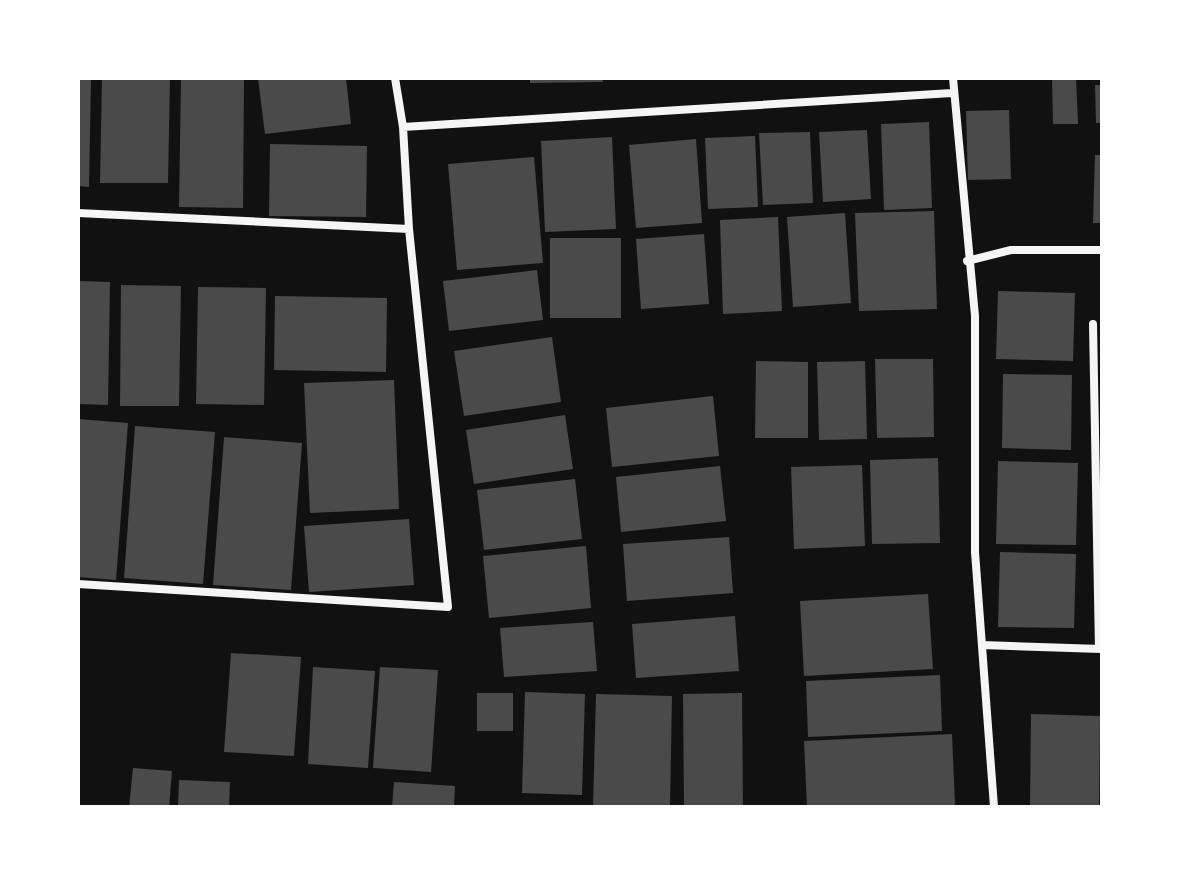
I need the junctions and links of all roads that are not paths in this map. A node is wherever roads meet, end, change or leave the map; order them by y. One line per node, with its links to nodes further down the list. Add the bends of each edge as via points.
1 (395, 78): 4 (street)
2 (953, 78): 3 (street)
3 (952, 93): 4 (street); 8 (street)
4 (403, 127): 6 (street)
5 (78, 213): 6 (street)
6 (409, 229): 10 (street, via 448,607)
7 (1102, 250): 8 (street, via 1011,250)
8 (967, 261): 11 (street, via 975,316 975,552)
9 (1093, 324): 12 (street)
10 (78, 584)
11 (982, 645): 12 (street); 13 (street)
12 (1101, 650)
13 (994, 807)

